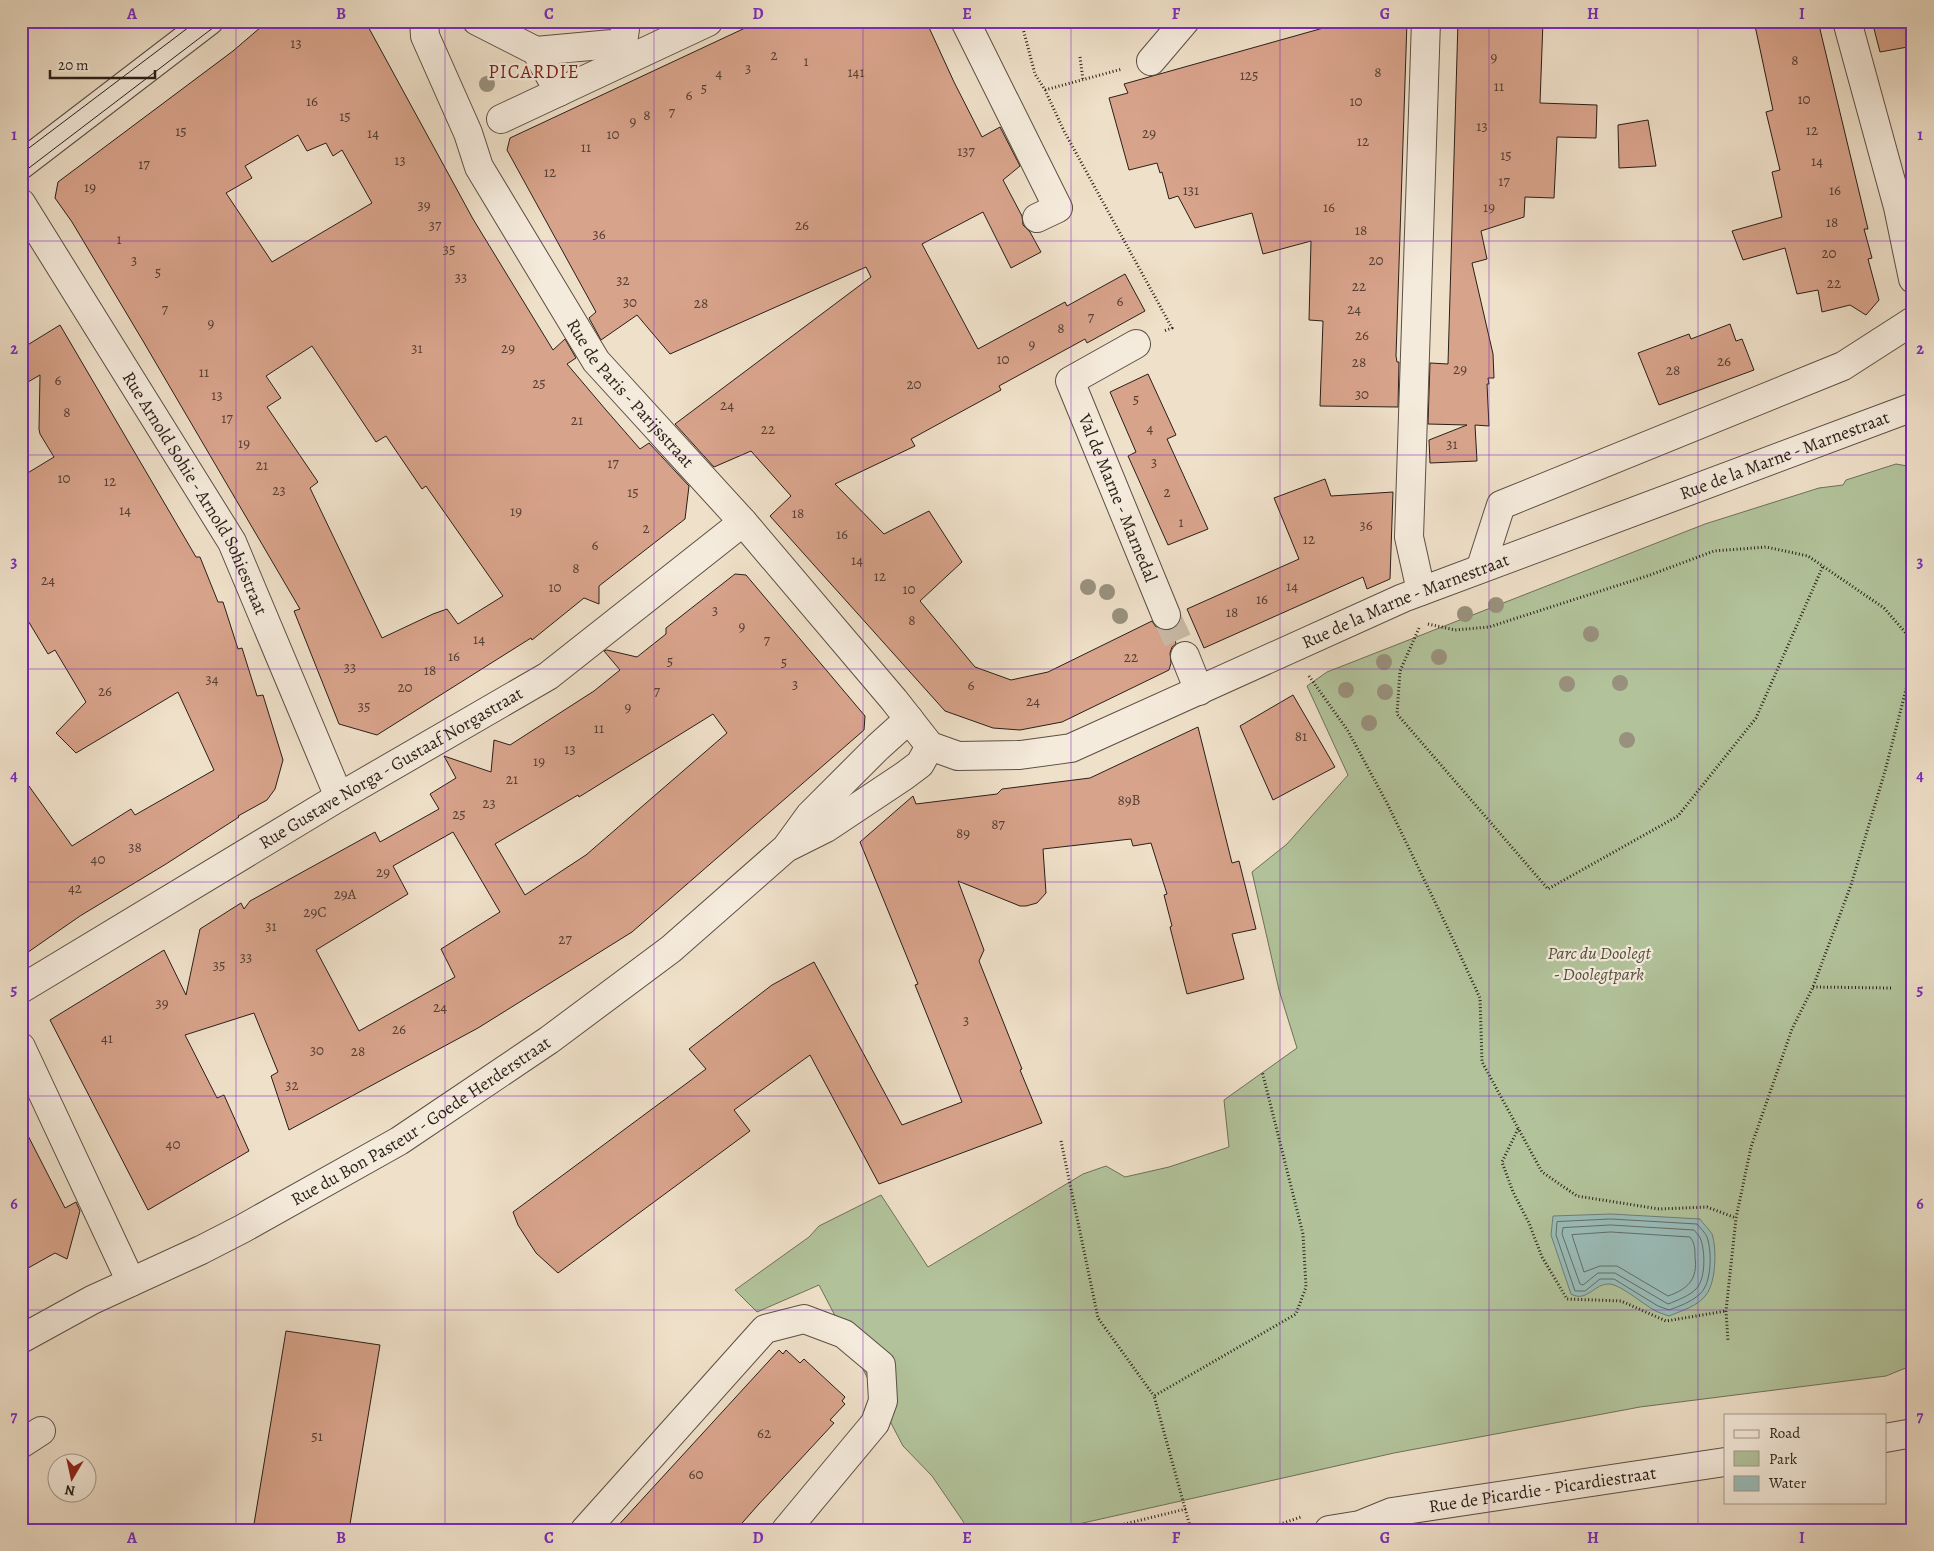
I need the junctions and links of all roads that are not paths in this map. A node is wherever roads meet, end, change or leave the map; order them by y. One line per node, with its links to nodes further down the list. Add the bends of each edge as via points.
1 (209, 21): 14 (street)
2 (424, 21): 21 (street, Rue de Paris - Parijsstraat, via 425,36 456,87 479,167 596,361)
3 (477, 21): 10 (street)
4 (965, 21): 16 (street, via 1058,208)
5 (1185, 21): 11 (street)
6 (1426, 21): 23 (street, via 1409,536)
7 (1847, 21): 17 (street, via 1898,207)
8 (708, 22): 12 (street)
9 (625, 29): 10 (street, via 623,43)
10 (536, 51): 12 (street)
11 (1151, 61)
12 (559, 92): 13 (street)
13 (501, 119)
14 (21, 165)
15 (21, 203): 29 (street, Rue Arnold Sohie - Arnold Sohiestraat, via 232,542)
16 (1037, 218)
17 (1913, 279)
18 (1913, 321): 22 (street, via 1843,366 1501,506)
19 (1136, 344): 24 (street, Val de Marne - Marnedal, via 1070,382)
20 (1913, 407): 22 (street, Rue de la Marne - Marnestraat)
21 (743, 522): 27 (street, Rue de Paris - Parijsstraat); 29 (street, Rue Gustave Norga - Gustaaf Norgastraat, via 548,676)
22 (1481, 567): 23 (street, Rue de la Marne - Marnestraat)
23 (1421, 591): 26 (street, Rue de la Marne - Marnestraat)
24 (1166, 615)
25 (1185, 656): 26 (street)
26 (1199, 691): 28 (street, Rue de la Marne - Marnestraat, via 1071,748 1020,755 958,756)
27 (909, 719): 28 (street); 30 (street, Rue du Bon Pasteur - Goede Herderstraat, via 810,815)
28 (930, 746): 30 (street, Rue du Bon Pasteur - Goede Herderstraat, via 920,764 904,776 826,828)
29 (339, 797): 31 (street, Rue Gustave Norga - Gustaaf Norgastraat)
30 (786, 848): 33 (street, Rue du Bon Pasteur - Goede Herderstraat, via 671,948 549,1040 399,1141 242,1229)
31 (21, 988)
32 (21, 1047): 33 (street)
33 (131, 1282): 34 (street, Rue du Bon Pasteur - Goede Herderstraat)
34 (21, 1339)
35 (1913, 1433): 36 (street)
36 (1886, 1438)
37 (1724, 1462): 38 (street, Rue de Picardie - Picardiestraat, via 1392,1512)
38 (1358, 1527): 41 (street, Rue de Picardie - Picardiestraat)
39 (586, 1530): 40 (street, via 765,1329 804,1319 844,1334 881,1365 883,1402 875,1423)
40 (786, 1530)
41 (1329, 1530)

